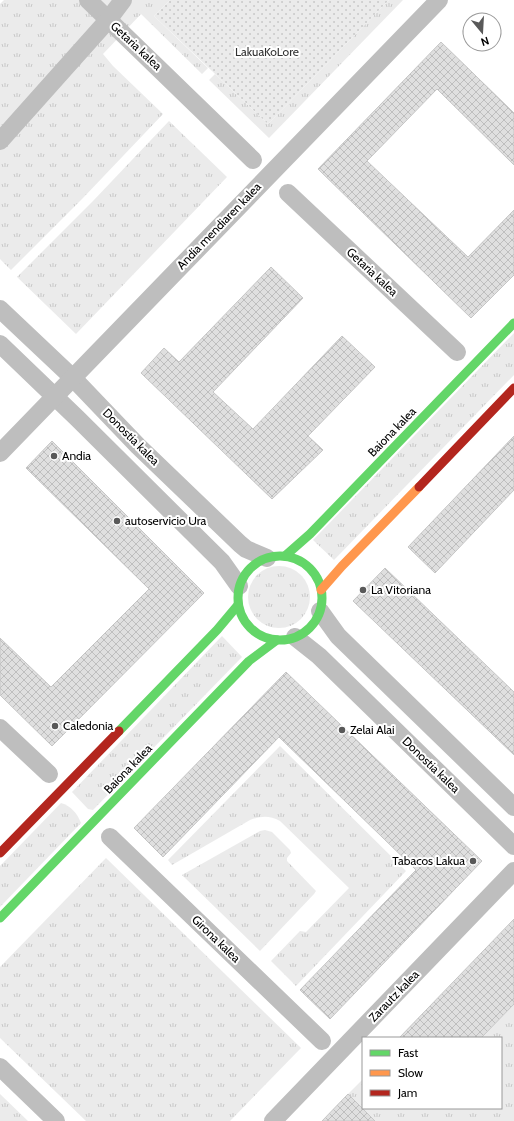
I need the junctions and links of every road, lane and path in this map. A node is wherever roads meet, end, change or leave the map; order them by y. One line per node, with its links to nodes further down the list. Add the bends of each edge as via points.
1 (88, 0): 4 (street, Getaria kalea)
2 (123, 0): 4 (street)
3 (439, 0): 12 (street, Andia mendiaren kalea)
4 (108, 20): 5 (street); 6 (street, Getaria kalea)
5 (0, 141)
6 (253, 160)
7 (288, 192): 11 (street, Getaria kalea)
8 (0, 309): 12 (street, Donostia kalea)
9 (514, 323): 16 (street, Baiona kalea, via 310,534)
10 (0, 344): 14 (street, Donostia kalea)
11 (457, 352)
12 (73, 378): 14 (street, Andia mendiaren kalea); 17 (street, Donostia kalea, via 138,446 240,544)
13 (514, 388): 19 (street)
14 (54, 397): 15 (street, Andia mendiaren kalea); 18 (street, Donostia kalea, via 222,562)
15 (0, 453)
16 (285, 556): 17 (street); 19 (street, via 296,559 308,568 318,580)
17 (267, 558): 18 (street, via 249,568)
18 (239, 586): 20 (street)
19 (321, 590): 21 (street)
20 (238, 605): 23 (street, via 247,625 256,633); 29 (street, via 217,630)
21 (320, 611): 22 (street, via 315,622); 26 (street, via 338,636)
22 (296, 637): 23 (street); 28 (street, Donostia kalea, via 319,656)
23 (277, 640): 31 (street, Baiona kalea, via 249,661)
24 (0, 728): 25 (street)
25 (49, 774)
26 (514, 807)
27 (110, 837): 32 (street, Girona kalea)
28 (514, 846)
29 (0, 853)
30 (514, 871): 35 (street, Zarautz kalea)
31 (0, 918)
32 (322, 1041)
33 (0, 1067): 34 (street)
34 (56, 1121)
35 (273, 1121)

